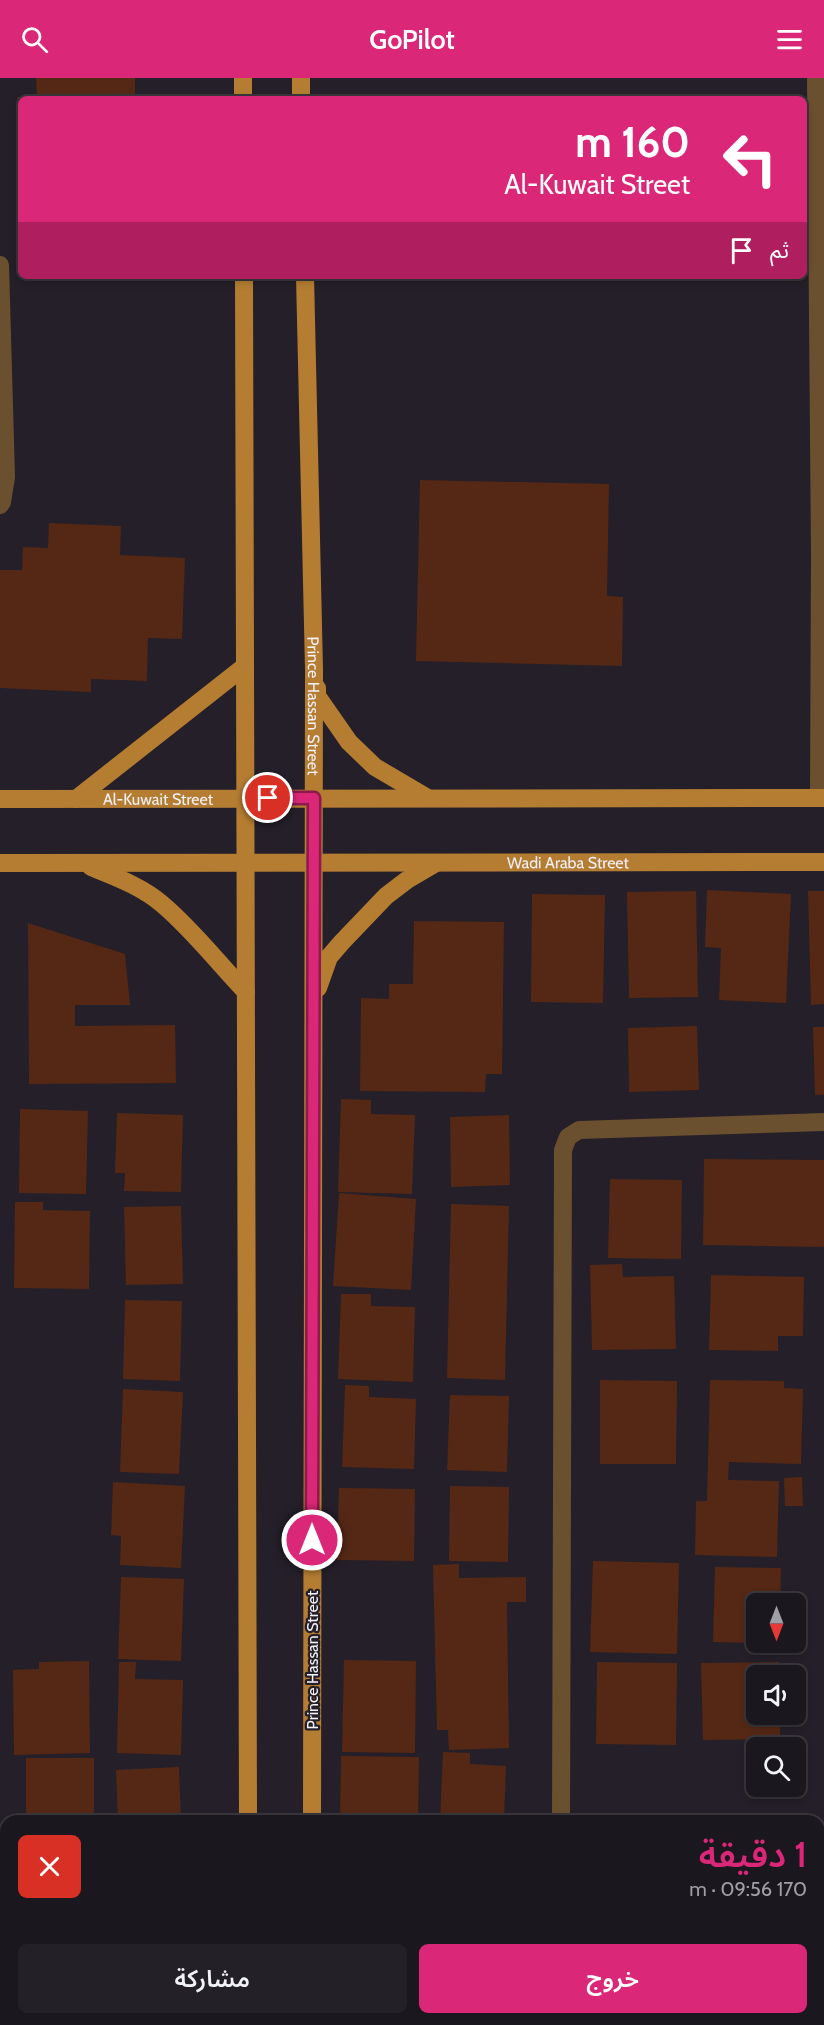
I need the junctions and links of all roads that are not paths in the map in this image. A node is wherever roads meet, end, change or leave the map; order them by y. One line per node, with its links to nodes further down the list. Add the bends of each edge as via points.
1 (243, 78): 4 (main road)
2 (301, 78): 5 (main road)
3 (816, 78): 10 (street)
4 (243, 96)
5 (301, 96)
6 (0, 265): 9 (street, via 6,477)
7 (244, 279): 11 (main road)
8 (305, 279): 12 (main road, Prince Hassan Street)
9 (0, 506)
10 (822, 555): 15 (street)
11 (245, 666): 17 (main road); 18 (main road)
12 (314, 669): 13 (main road, Prince Hassan Street); 14 (main road, via 317,696 349,742 375,767)
13 (314, 798): 14 (main road); 18 (main road, Al-Kuwait Street); 24 (main road, Prince Hassan Street)
14 (427, 798): 15 (main road)
15 (821, 798)
16 (0, 799): 17 (main road, Al-Kuwait Street)
17 (76, 799): 18 (main road, Al-Kuwait Street)
18 (245, 799): 23 (main road)
19 (437, 862): 20 (main road, Wadi Araba Street); 24 (main road, Wadi Araba Street); 26 (main road, via 386,896 342,942 329,957)
20 (824, 862)
21 (0, 863): 22 (main road)
22 (81, 863): 23 (main road); 25 (main road, via 120,879 161,903)
23 (246, 863): 24 (main road); 25 (main road)
24 (314, 863): 26 (main road, Prince Hassan Street)
25 (246, 992): 28 (main road)
26 (314, 1001): 29 (main road, Prince Hassan Street)
27 (824, 1122): 30 (street, via 579,1130 568,1137 563,1150)
28 (248, 1815)
29 (312, 1815)
30 (561, 1815)

